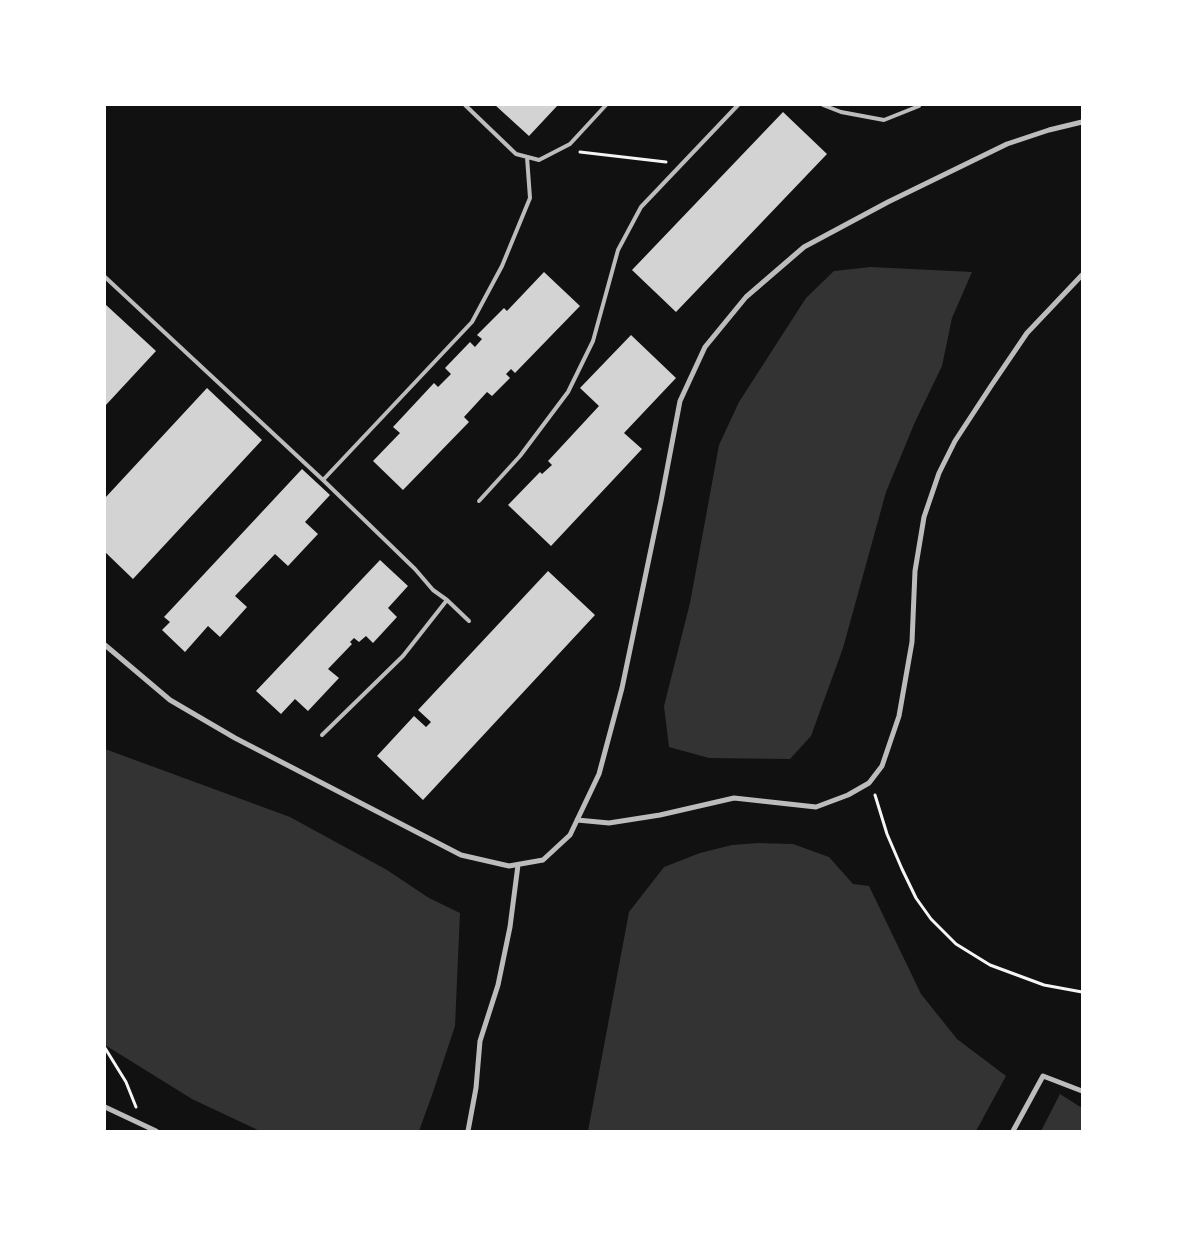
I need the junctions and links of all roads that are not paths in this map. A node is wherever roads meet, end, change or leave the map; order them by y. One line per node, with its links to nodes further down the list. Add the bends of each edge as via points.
1 (465, 105): 7 (lane, via 516,154)
2 (606, 105): 7 (lane, via 570,144 539,160)
3 (738, 105): 11 (lane, via 641,207 618,250 593,341 568,392 520,456)
4 (823, 105): 5 (lane, via 884,120)
5 (919, 105)
6 (1082, 122): 16 (street, via 1007,144 804,246 746,297 705,347 680,401 622,688 599,774)
7 (527, 157): 10 (lane, via 530,198 502,266 472,322)
8 (1082, 275): 16 (street, via 1027,334 955,441 939,473 924,518 915,571 912,642 899,716 882,766 869,783 848,795 816,806 734,798 609,823)
9 (105, 277): 10 (lane)
10 (324, 480): 12 (lane, via 415,568 433,590)
11 (479, 501)
12 (447, 600): 13 (lane); 15 (lane, via 403,656)
13 (469, 620)
14 (105, 645): 17 (street, via 170,700 235,738 461,855 509,866)
15 (322, 735)
16 (577, 820): 17 (street, via 570,835 543,860)
17 (518, 864): 21 (street, via 498,985 480,1041)
18 (1082, 1091): 22 (street, via 1043,1076)
19 (105, 1107): 20 (street)
20 (156, 1131)
21 (468, 1131)
22 (1013, 1131)

